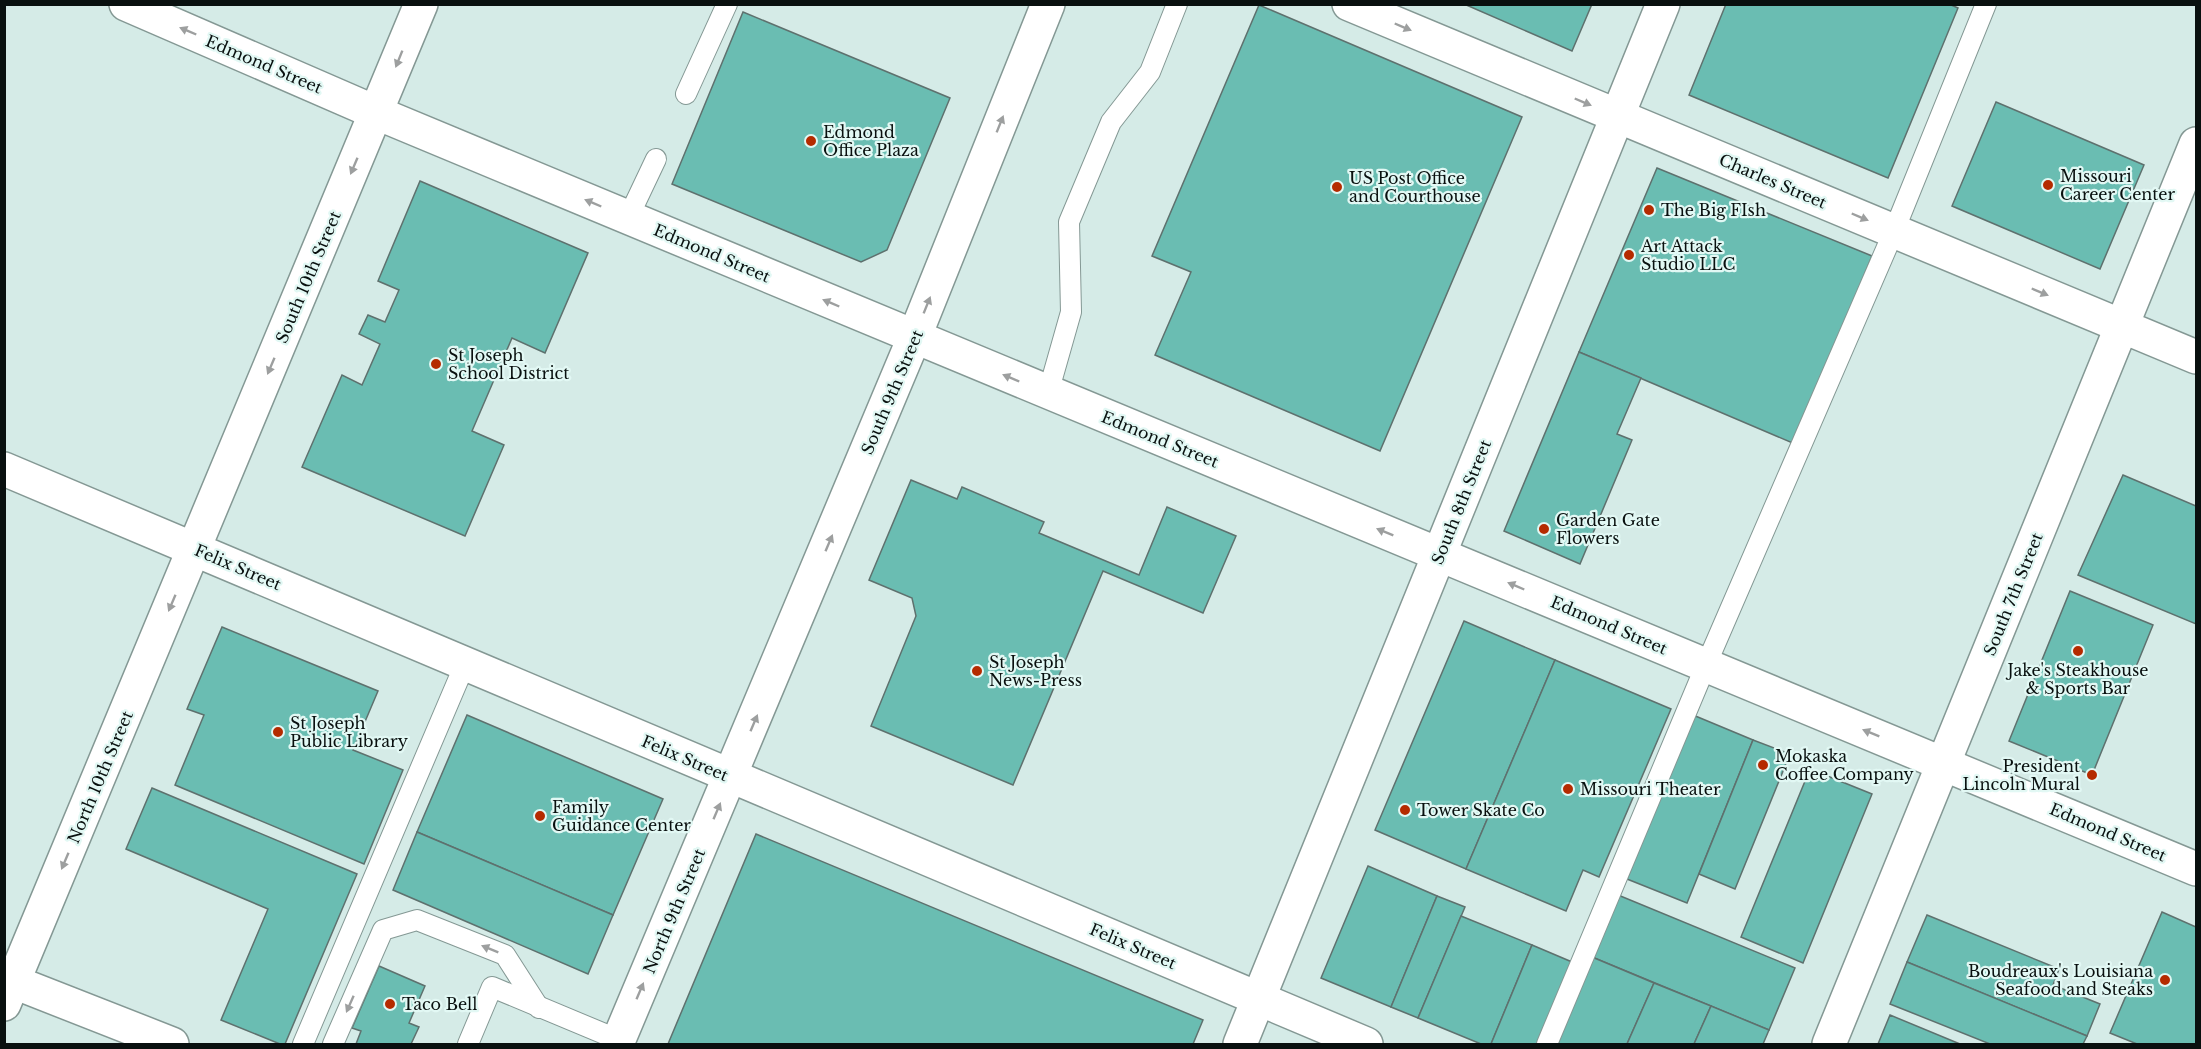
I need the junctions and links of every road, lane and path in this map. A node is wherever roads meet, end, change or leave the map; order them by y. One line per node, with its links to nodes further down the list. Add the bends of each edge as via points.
1 (126, 4): 10 (main road, Edmond Street, one-way to 1)
2 (421, 4): 10 (main road, South 10th Street, one-way to 10)
3 (728, 4): 9 (lane)
4 (1048, 4): 17 (main road, South 9th Street, one-way to 4)
5 (1177, 4): 19 (lane, via 1150,72 1111,122 1069,222 1071,312)
6 (1663, 4): 11 (main road, South 8th Street)
7 (1986, 4): 15 (lane)
8 (1356, 6): 11 (main road, Charles Street, one-way to 11)
9 (686, 94)
10 (376, 112): 14 (main road, Edmond Street, one-way to 10); 21 (main road, South 10th Street, one-way to 21)
11 (1617, 117): 15 (main road, Charles Street, one-way to 15); 22 (main road, South 8th Street)
12 (2196, 144): 16 (main road, South 7th Street)
13 (656, 159): 14 (lane)
14 (628, 218): 17 (main road, Edmond Street, one-way to 14)
15 (1894, 231): 16 (main road, Charles Street, one-way to 16); 24 (lane)
16 (2122, 326): 18 (main road, Charles Street); 25 (main road, South 7th Street)
17 (914, 338): 19 (main road, Edmond Street, one-way to 17); 26 (main road, South 9th Street, one-way to 17)
18 (2196, 357)
19 (1048, 393): 22 (main road, Edmond Street, one-way to 19)
20 (4, 469): 21 (main road, Felix Street)
21 (195, 549): 23 (main road, Felix Street); 28 (main road, North 10th Street, one-way to 28)
22 (1439, 554): 24 (main road, Edmond Street, one-way to 22); 29 (main road, South 8th Street)
23 (465, 664): 26 (main road, Felix Street); 33 (lane)
24 (1706, 665): 25 (main road, Edmond Street, one-way to 24); 38 (lane)
25 (1944, 764): 27 (main road, Edmond Street); 39 (main road, South 7th Street)
26 (731, 777): 29 (main road, Felix Street); 31 (main road, North 9th Street, one-way to 26)
27 (2196, 869)
28 (8, 988): 32 (main road)
29 (1259, 1000): 36 (main road, South 8th Street); 37 (main road, Felix Street)
30 (539, 1008): 31 (lane); 34 (lane, one-way to 34, via 505,955 417,920 383,930); 35 (lane, via 492,987)
31 (618, 1042)
32 (172, 1044)
33 (303, 1044)
34 (333, 1044)
35 (468, 1044)
36 (1240, 1044)
37 (1366, 1044)
38 (1547, 1044)
39 (1830, 1044)

